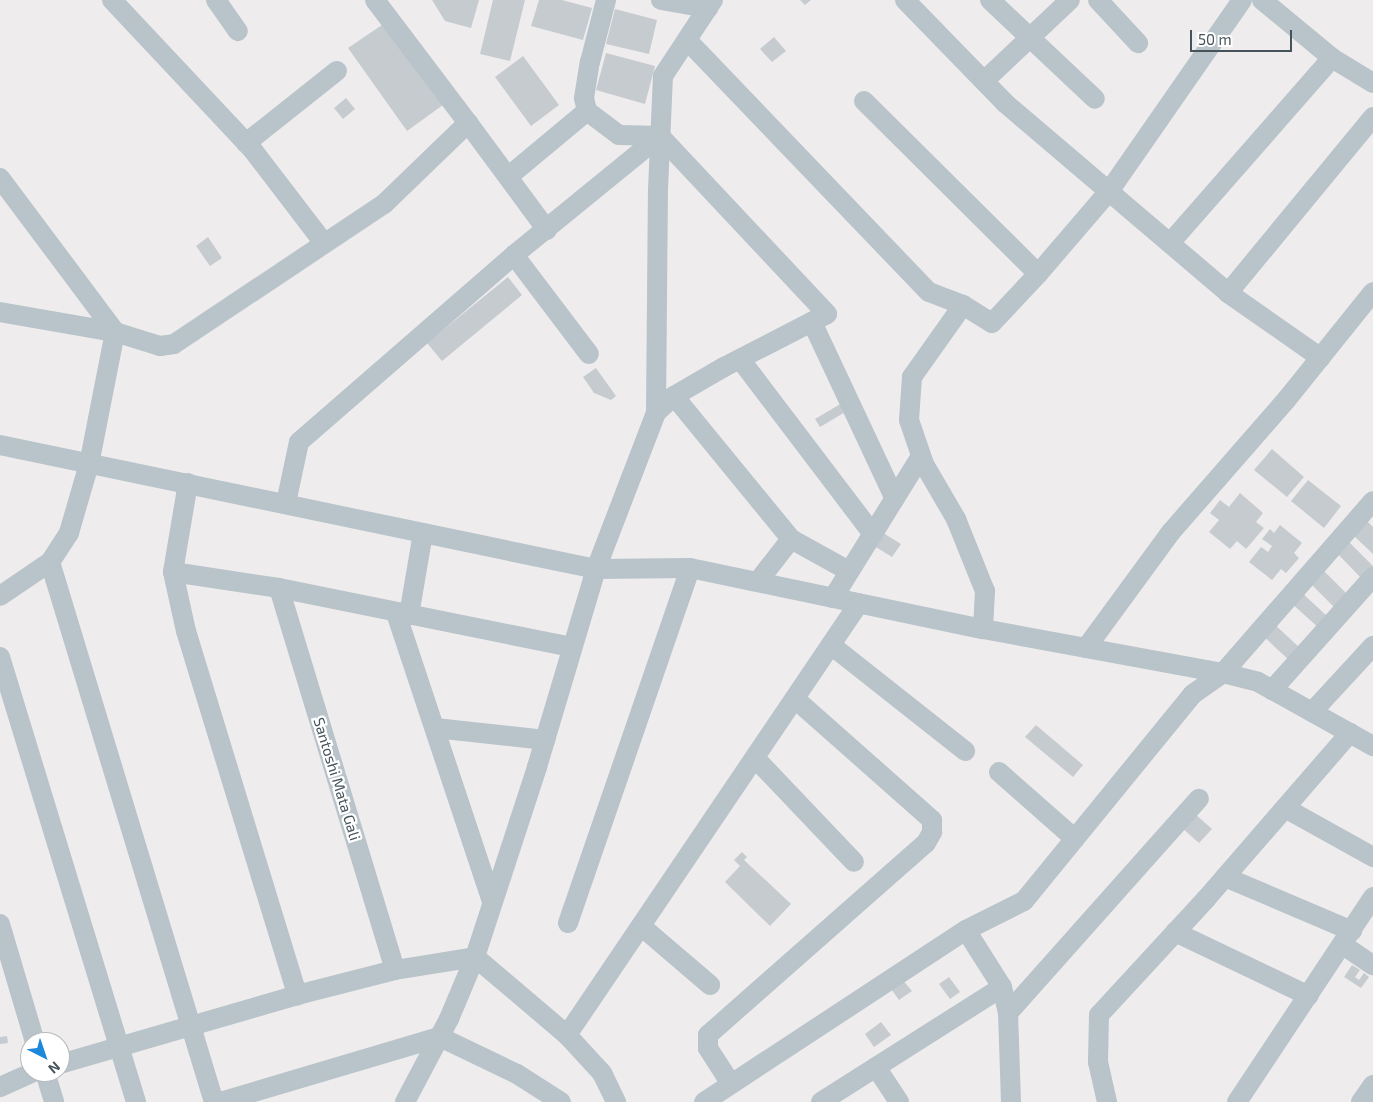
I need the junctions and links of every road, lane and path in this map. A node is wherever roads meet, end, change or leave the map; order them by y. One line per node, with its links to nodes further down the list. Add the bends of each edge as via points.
1 (112, 0): 27 (street)
2 (216, 0): 13 (street)
3 (375, 0): 25 (street)
4 (606, 0): 23 (street, via 588,72 584,98)
5 (661, 0): 12 (street)
6 (905, 0): 20 (street)
7 (990, 0): 14 (street)
8 (1070, 0): 14 (street)
9 (1098, 0): 16 (street)
10 (1242, 0): 30 (street)
11 (1262, 0): 17 (street)
12 (710, 4): 15 (street)
13 (238, 30)
14 (1028, 38): 20 (street); 21 (street)
15 (687, 40): 26 (street, via 663,76); 38 (street, via 928,292)
16 (1138, 43)
17 (1332, 58): 19 (street); 33 (street)
18 (337, 70): 27 (street)
19 (1372, 79)
20 (984, 81): 30 (street, via 1005,103)
21 (1095, 99)
22 (864, 101): 35 (street)
23 (587, 111): 26 (street, via 619,135); 28 (street)
24 (1373, 117): 36 (street)
25 (468, 123): 28 (street); 32 (street, via 384,204)
26 (660, 136): 31 (street); 40 (street, via 827,314); 46 (street)
27 (246, 143): 32 (street)
28 (509, 176): 31 (street)
29 (0, 178): 41 (street)
30 (1110, 190): 33 (street); 35 (street)
31 (547, 230): 34 (street)
32 (323, 242): 41 (street, via 191,334 160,346)
33 (1170, 243): 36 (street)
34 (514, 255): 42 (street); 53 (street, via 299,442)
35 (1038, 274): 38 (street, via 992,323)
36 (1228, 292): 43 (street)
37 (1373, 292): 43 (street)
38 (963, 305): 48 (street, via 912,377 909,420)
39 (0, 312): 41 (street)
40 (812, 322): 44 (street); 51 (street)
41 (115, 332): 49 (street)
42 (589, 354)
43 (1321, 358): 73 (street, via 1171,532)
44 (740, 359): 45 (street); 55 (street)
45 (674, 396): 46 (street); 56 (street)
46 (656, 413): 59 (street)
47 (0, 445): 49 (street)
48 (921, 456): 51 (street); 69 (street, via 956,519 985,591)
49 (89, 464): 50 (street); 57 (street, via 69,533)
50 (188, 483): 53 (street); 61 (street)
51 (895, 499): 55 (street)
52 (1373, 501): 75 (street)
53 (286, 503): 54 (street)
54 (423, 533): 59 (street); 68 (street)
55 (873, 534): 60 (street)
56 (791, 538): 60 (street); 63 (street)
57 (50, 562): 65 (street); 108 (street)
58 (690, 568): 59 (street); 63 (street); 94 (street)
59 (596, 569): 72 (street)
60 (849, 571): 66 (street)
61 (173, 572): 64 (street); 105 (street, via 188,640)
62 (1373, 577): 76 (street)
63 (759, 580): 66 (street)
64 (279, 588): 68 (street); 102 (street, Santoshi Mata Gali)
65 (0, 596)
66 (833, 598): 67 (street)
67 (859, 603): 69 (street); 70 (street)
68 (403, 614): 72 (street); 79 (street)
69 (983, 629): 73 (street)
70 (831, 645): 77 (street); 83 (street)
71 (1373, 646): 78 (street)
72 (572, 647): 81 (street)
73 (1086, 648): 75 (street)
74 (0, 657): 112 (street)
75 (1223, 673): 76 (street, via 1258,682); 88 (street, via 1193,694)
76 (1272, 690): 78 (street)
77 (795, 699): 84 (street); 117 (street, via 926,814 932,820 932,832 926,842 708,1035 708,1048)
78 (1312, 712): 80 (street)
79 (434, 728): 81 (street); 93 (street)
80 (1350, 733): 82 (street); 87 (street)
81 (545, 740): 93 (street)
82 (1373, 746)
83 (965, 751)
84 (756, 759): 90 (street); 96 (street)
85 (999, 772): 88 (street)
86 (1199, 799): 107 (street)
87 (1285, 808): 89 (street); 91 (street)
88 (1075, 839): 97 (street, via 1024,902)
89 (1373, 857)
90 (854, 862)
91 (1225, 877): 98 (street); 99 (street)
92 (1373, 897): 99 (street)
93 (492, 901): 100 (street)
94 (568, 923)
95 (0, 924): 109 (street)
96 (641, 926): 103 (street); 110 (street)
97 (966, 930): 104 (street); 117 (street)
98 (1175, 932): 106 (street); 131 (street, via 1099,1015 1098,1062)
99 (1347, 938): 101 (street); 106 (street)
100 (474, 957): 102 (street); 110 (street); 111 (street)
101 (1373, 965)
102 (395, 970): 105 (street)
103 (710, 985)
104 (1002, 987): 107 (street); 114 (street)
105 (297, 995): 108 (street)
106 (1308, 996): 132 (street)
107 (1008, 1013): 130 (street)
108 (191, 1026): 112 (street); 123 (street)
109 (33, 1032)
110 (567, 1035): 126 (street, via 602,1073)
111 (440, 1037): 120 (street); 124 (street); 125 (street)
112 (119, 1048): 113 (street); 122 (street)
113 (70, 1061)
114 (876, 1067): 128 (street); 129 (street)
115 (20, 1078): 119 (street)
116 (48, 1082): 121 (street)
117 (731, 1084): 127 (street)
118 (1373, 1084): 133 (street)
119 (0, 1087)
120 (556, 1100)
121 (54, 1102)
122 (136, 1102)
123 (214, 1102)
124 (220, 1102)
125 (405, 1102)
126 (616, 1102)
127 (704, 1102)
128 (821, 1102)
129 (899, 1102)
130 (1011, 1102)
131 (1107, 1102)
132 (1237, 1102)
133 (1361, 1102)

